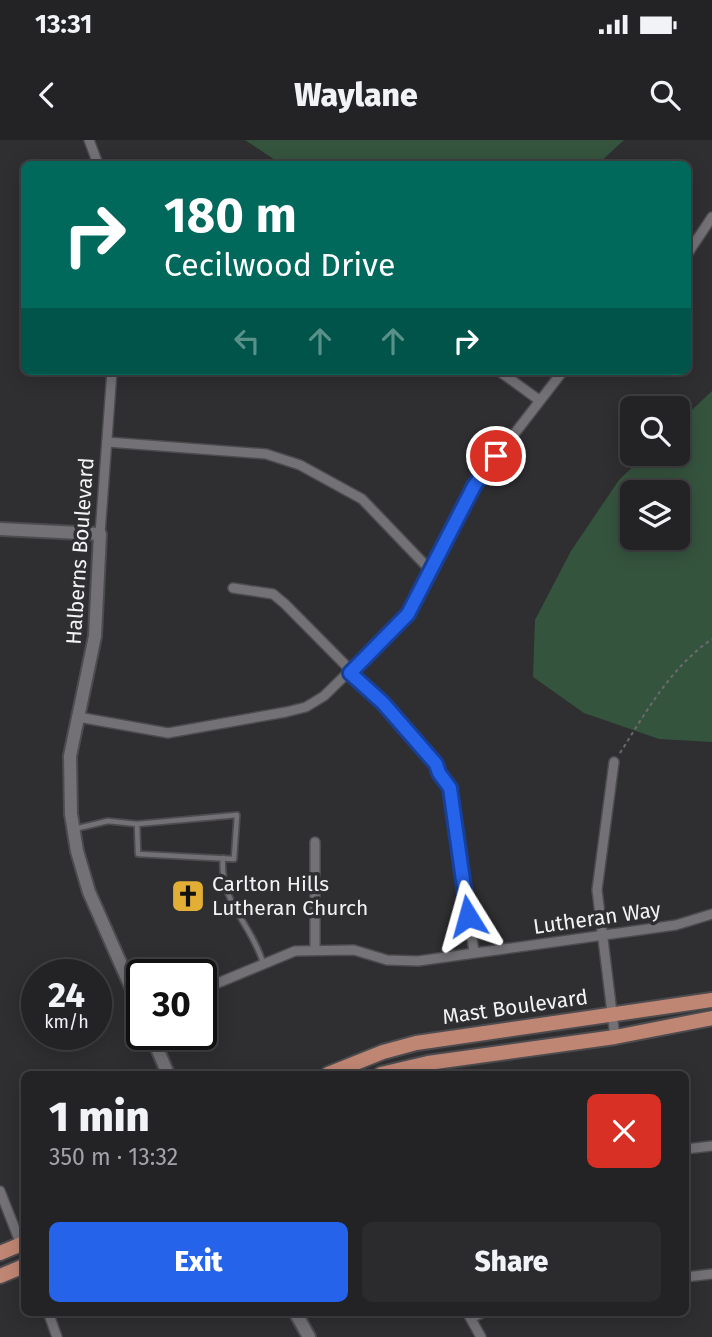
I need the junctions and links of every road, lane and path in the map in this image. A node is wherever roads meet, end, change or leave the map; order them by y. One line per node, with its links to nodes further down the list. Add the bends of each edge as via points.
1 (89, 140): 2 (street)
2 (97, 161)
3 (712, 217): 4 (street)
4 (691, 248)
5 (112, 375): 9 (street, Halberns Boulevard)
6 (505, 375): 8 (street)
7 (560, 375): 8 (street)
8 (539, 400): 12 (street, via 474,486)
9 (107, 442): 11 (street, Halberns Boulevard); 12 (street, via 266,454 300,465 362,499)
10 (0, 529): 11 (street)
11 (100, 534): 16 (street, Halberns Boulevard, via 95,636)
12 (432, 572): 15 (street, via 408,614)
13 (233, 588): 15 (street, via 273,594)
14 (712, 639): 17 (path, via 676,671)
15 (350, 673): 16 (street, via 306,706 183,731 159,733); 25 (street, via 383,703 436,764 450,788)
16 (78, 717): 19 (street, Halberns Boulevard, via 70,756)
17 (614, 762): 23 (street, via 597,890)
18 (137, 824): 19 (lane, via 108,821); 21 (lane, via 138,853); 21 (lane, via 237,815 234,859)
19 (72, 829): 27 (street, Halberns Boulevard, via 89,892)
20 (315, 842): 24 (street)
21 (223, 858): 26 (lane, via 225,890)
22 (712, 914): 23 (street, Lutheran Way, via 676,925)
23 (602, 936): 25 (street, Lutheran Way); 30 (street)
24 (315, 949): 25 (street, Lutheran Way, via 354,950 387,960 418,961); 26 (street, Lutheran Way)
25 (474, 953)
26 (263, 963): 28 (street, Lutheran Way)
27 (126, 976)
28 (217, 983)
29 (712, 1000): 30 (main road, Mast Boulevard)
30 (612, 1015): 32 (street); 35 (main road, Mast Boulevard, via 416,1043)
31 (712, 1018): 32 (main road, Mast Boulevard)
32 (615, 1037): 36 (main road, Mast Boulevard)
33 (158, 1050): 34 (street)
34 (167, 1071)
35 (336, 1071)
36 (394, 1071)
37 (712, 1146): 38 (street)
38 (689, 1149)
39 (0, 1191): 40 (street)
40 (21, 1241)
41 (21, 1247): 42 (main road)
42 (0, 1252)
43 (21, 1267): 45 (main road)
44 (712, 1274): 46 (street)
45 (0, 1276)
46 (689, 1277)
47 (49, 1316): 50 (street)
48 (297, 1316): 51 (street)
49 (470, 1316): 52 (street)
50 (57, 1337)
51 (309, 1337)
52 (481, 1337)

